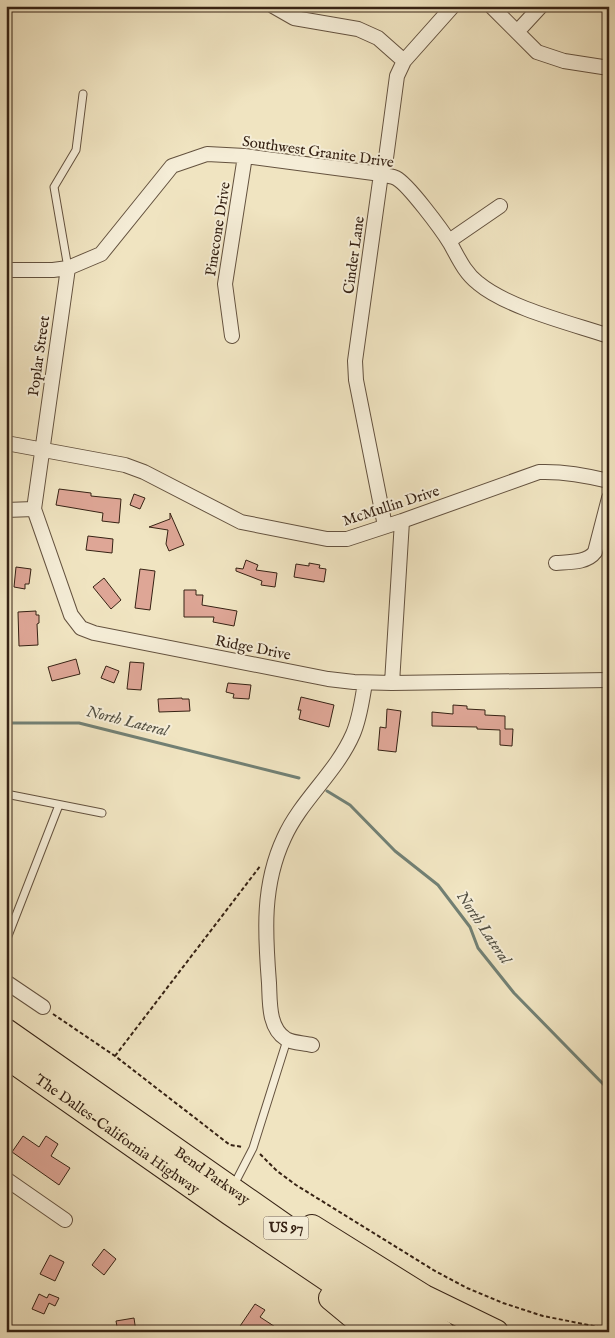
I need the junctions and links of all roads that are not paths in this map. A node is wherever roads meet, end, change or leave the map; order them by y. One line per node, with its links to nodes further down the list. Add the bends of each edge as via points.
1 (273, 6): 6 (street, via 294,18 358,28 378,38)
2 (452, 6): 6 (street, Cinder Lane)
3 (492, 6): 5 (street)
4 (541, 6): 5 (street)
5 (518, 32): 7 (street, via 537,52 548,57)
6 (404, 60): 10 (street, Cinder Lane, via 397,76)
7 (609, 68)
8 (83, 94): 13 (lane, via 76,150 54,187)
9 (245, 156): 10 (street, Southwest Granite Drive); 13 (street, Southwest Granite Drive, via 207,154 172,166 100,254); 15 (street, Pinecone Drive, via 225,284)
10 (381, 174): 12 (street, Southwest Granite Drive, via 397,179 411,192); 24 (street, Cinder Lane, via 355,361)
11 (500, 206): 12 (street)
12 (449, 241): 16 (street, Southwest Granite Drive, via 463,268 478,284 530,310)
13 (68, 268): 14 (street, Southwest Granite Drive); 18 (street, Poplar Street)
14 (6, 270)
15 (232, 336)
16 (609, 336)
17 (6, 443): 18 (street, McMullin Drive)
18 (43, 449): 21 (street, Ridge Drive); 24 (street, McMullin Drive, via 125,465 241,522 258,527 347,539)
19 (609, 481): 23 (street, McMullin Drive, via 575,473 539,472)
20 (609, 498): 25 (street, via 591,557)
21 (34, 509): 22 (street); 27 (street, Ridge Drive, via 71,615 81,628 308,675)
22 (6, 510)
23 (402, 521): 24 (street, McMullin Drive); 28 (street)
24 (385, 526)
25 (556, 563)
26 (609, 680): 28 (street, Ridge Drive)
27 (365, 683): 28 (street, Ridge Drive); 36 (street, via 360,715 350,740 285,836 269,889 265,930 271,1016 278,1032)
28 (392, 683)
29 (6, 794): 30 (lane)
30 (59, 806): 31 (lane); 32 (lane)
31 (102, 813)
32 (6, 941)
33 (6, 982): 34 (street)
34 (44, 1008)
35 (6, 1031): 39 (highway, The Dalles-California Highway / US 97)
36 (287, 1040): 37 (street); 41 (lane, via 253,1148)
37 (312, 1045)
38 (6, 1056): 42 (highway, The Dalles-California Highway / US 97)
39 (133, 1120): 41 (highway, via 181,1144); 46 (highway, Bend Parkway / US 97, via 363,1281)
40 (6, 1179): 43 (street)
41 (237, 1179): 47 (highway, via 413,1291)
42 (230, 1213): 44 (highway); 45 (highway, Bend Parkway / US 97)
43 (65, 1220)
44 (372, 1332)
45 (406, 1332)
46 (442, 1332)
47 (496, 1332)

